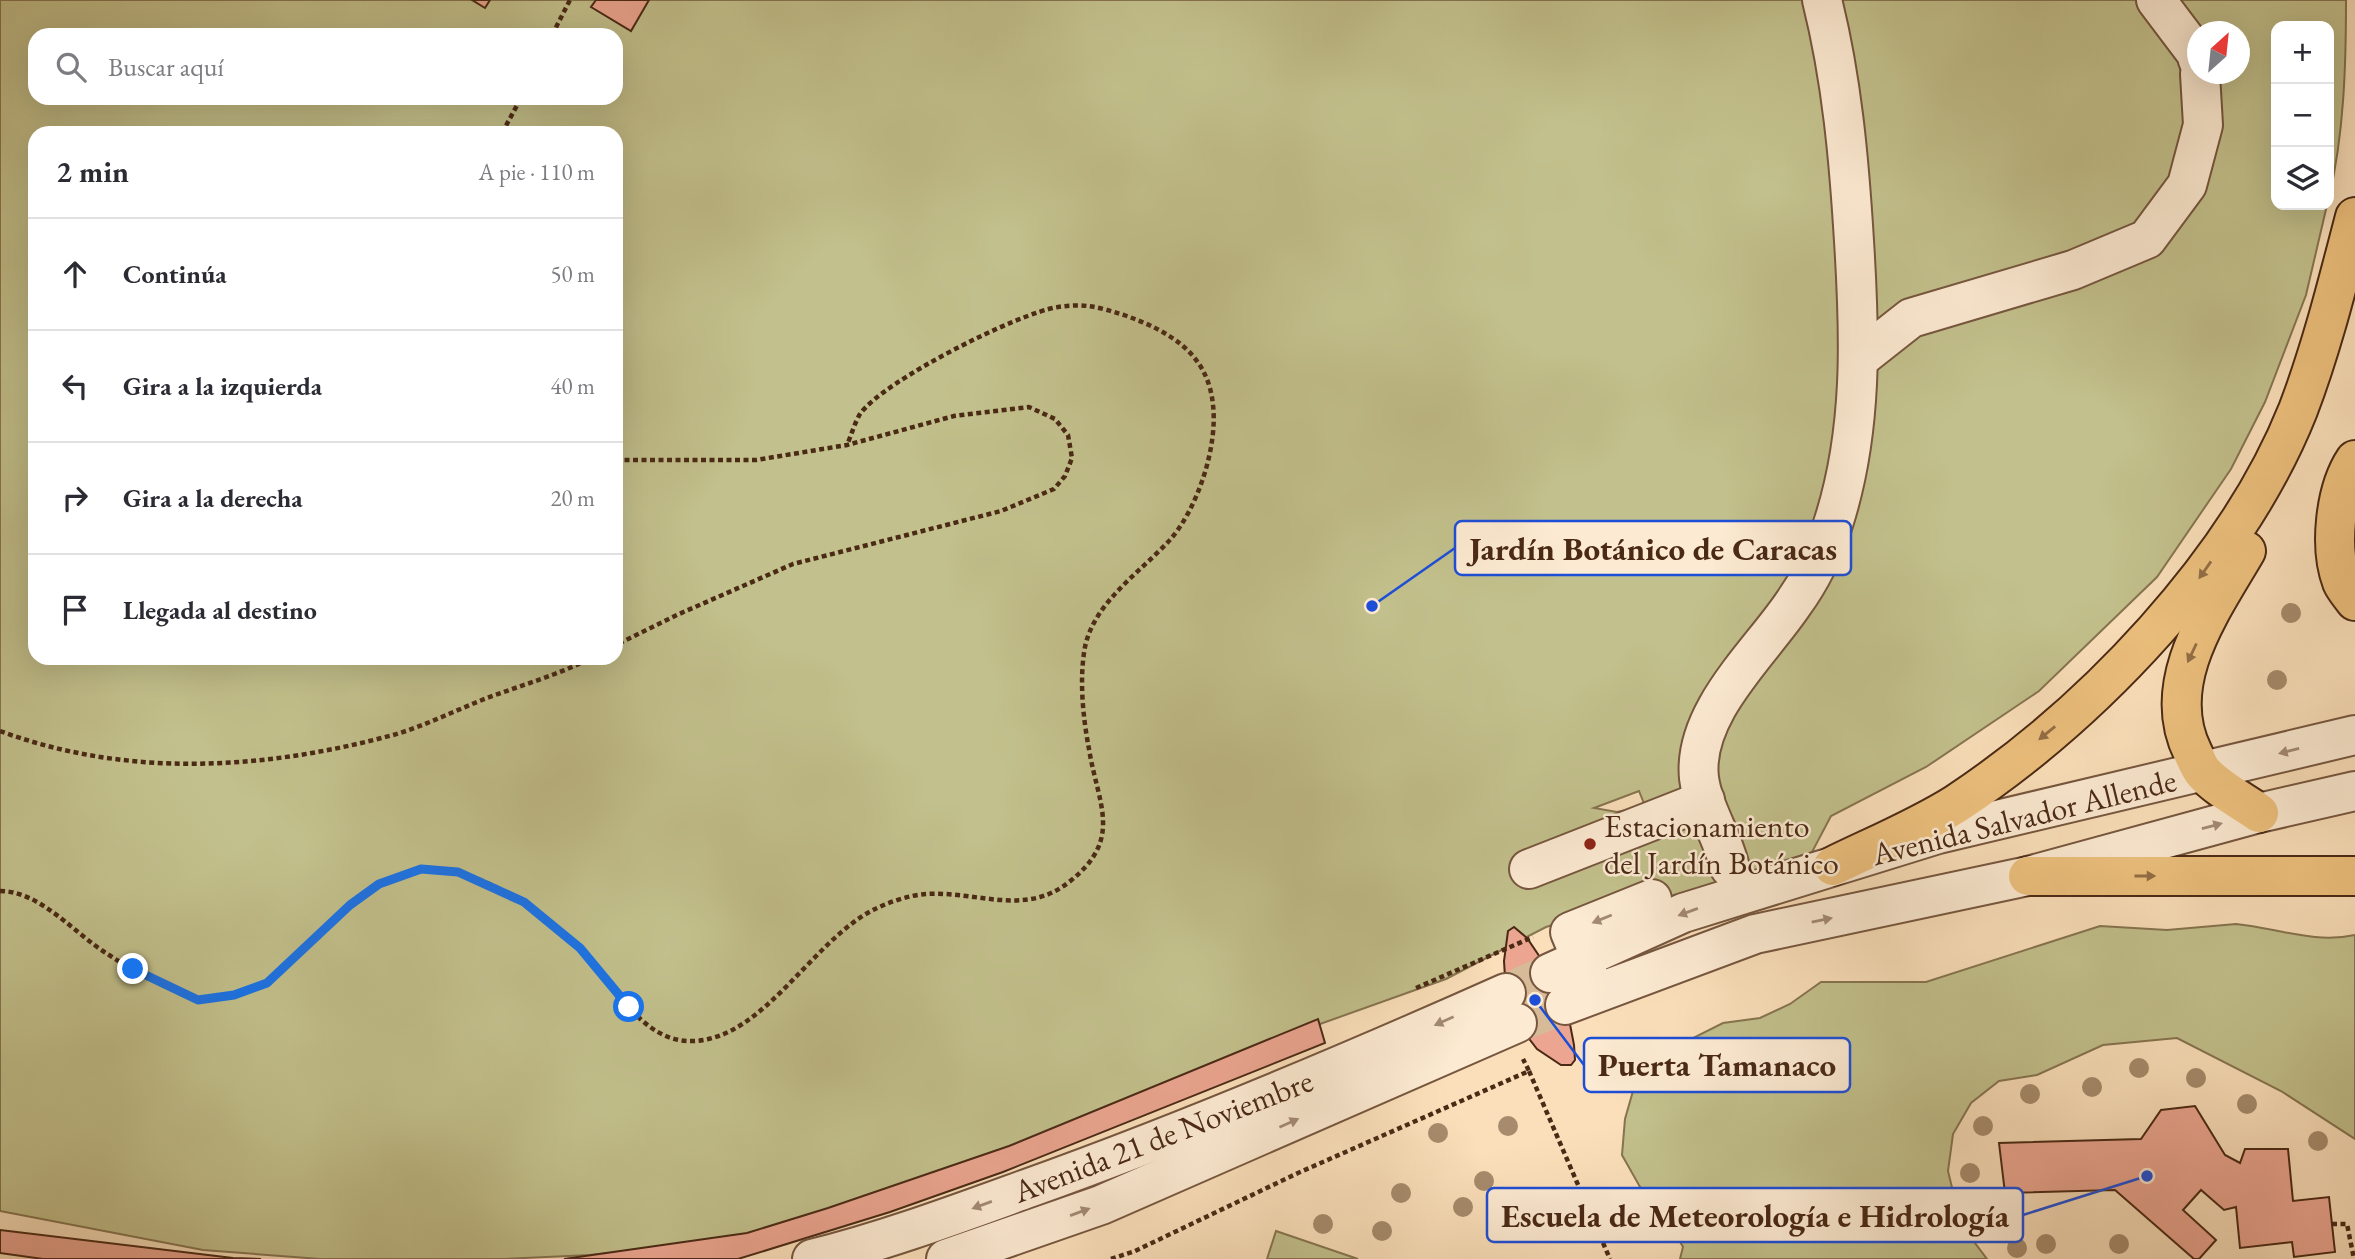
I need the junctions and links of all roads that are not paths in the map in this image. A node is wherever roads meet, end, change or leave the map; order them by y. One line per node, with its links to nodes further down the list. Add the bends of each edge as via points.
1 (1822, 0): 7 (street, via 1845,118)
2 (2156, 0): 3 (street)
3 (2187, 41)
4 (2201, 84): 7 (street, via 2203,125 2187,185 2147,239 2073,270 1911,318)
5 (2355, 217): 15 (highway, one-way to 15, via 2331,310 2297,411 2248,507 2199,580 2064,720 2004,768 1955,804)
6 (2355, 304): 11 (highway, one-way to 11, via 2317,423 2188,660 2180,722)
7 (1859, 359): 13 (street, via 1850,447 1834,523 1809,581 1717,709 1699,767)
8 (2355, 460): 9 (highway, via 2348,470 2338,515 2336,550 2343,583)
9 (2355, 601)
10 (2355, 735): 11 (street, Avenida Salvador Allende, one-way to 11)
11 (2203, 772): 14 (highway); 15 (street, Avenida Salvador Allende, via 2046,806)
12 (2355, 791): 14 (street)
13 (1705, 800): 16 (street); 19 (street)
14 (2259, 813): 17 (street, one-way to 14)
15 (1833, 866): 19 (street, Avenida Salvador Allende)
16 (1529, 869)
17 (2028, 876): 18 (highway, one-way to 18); 20 (street, one-way to 17)
18 (2355, 876)
19 (1735, 881): 20 (street); 20 (street, Avenida Salvador Allende, one-way to 20, via 1573,982)
20 (1755, 934)
21 (812, 1259): 22 (street, Avenida 21 de Noviembre, one-way to 21, via 1101,1205 1510,1014 1327,1073 1142,1148 936,1221)
22 (946, 1259)

